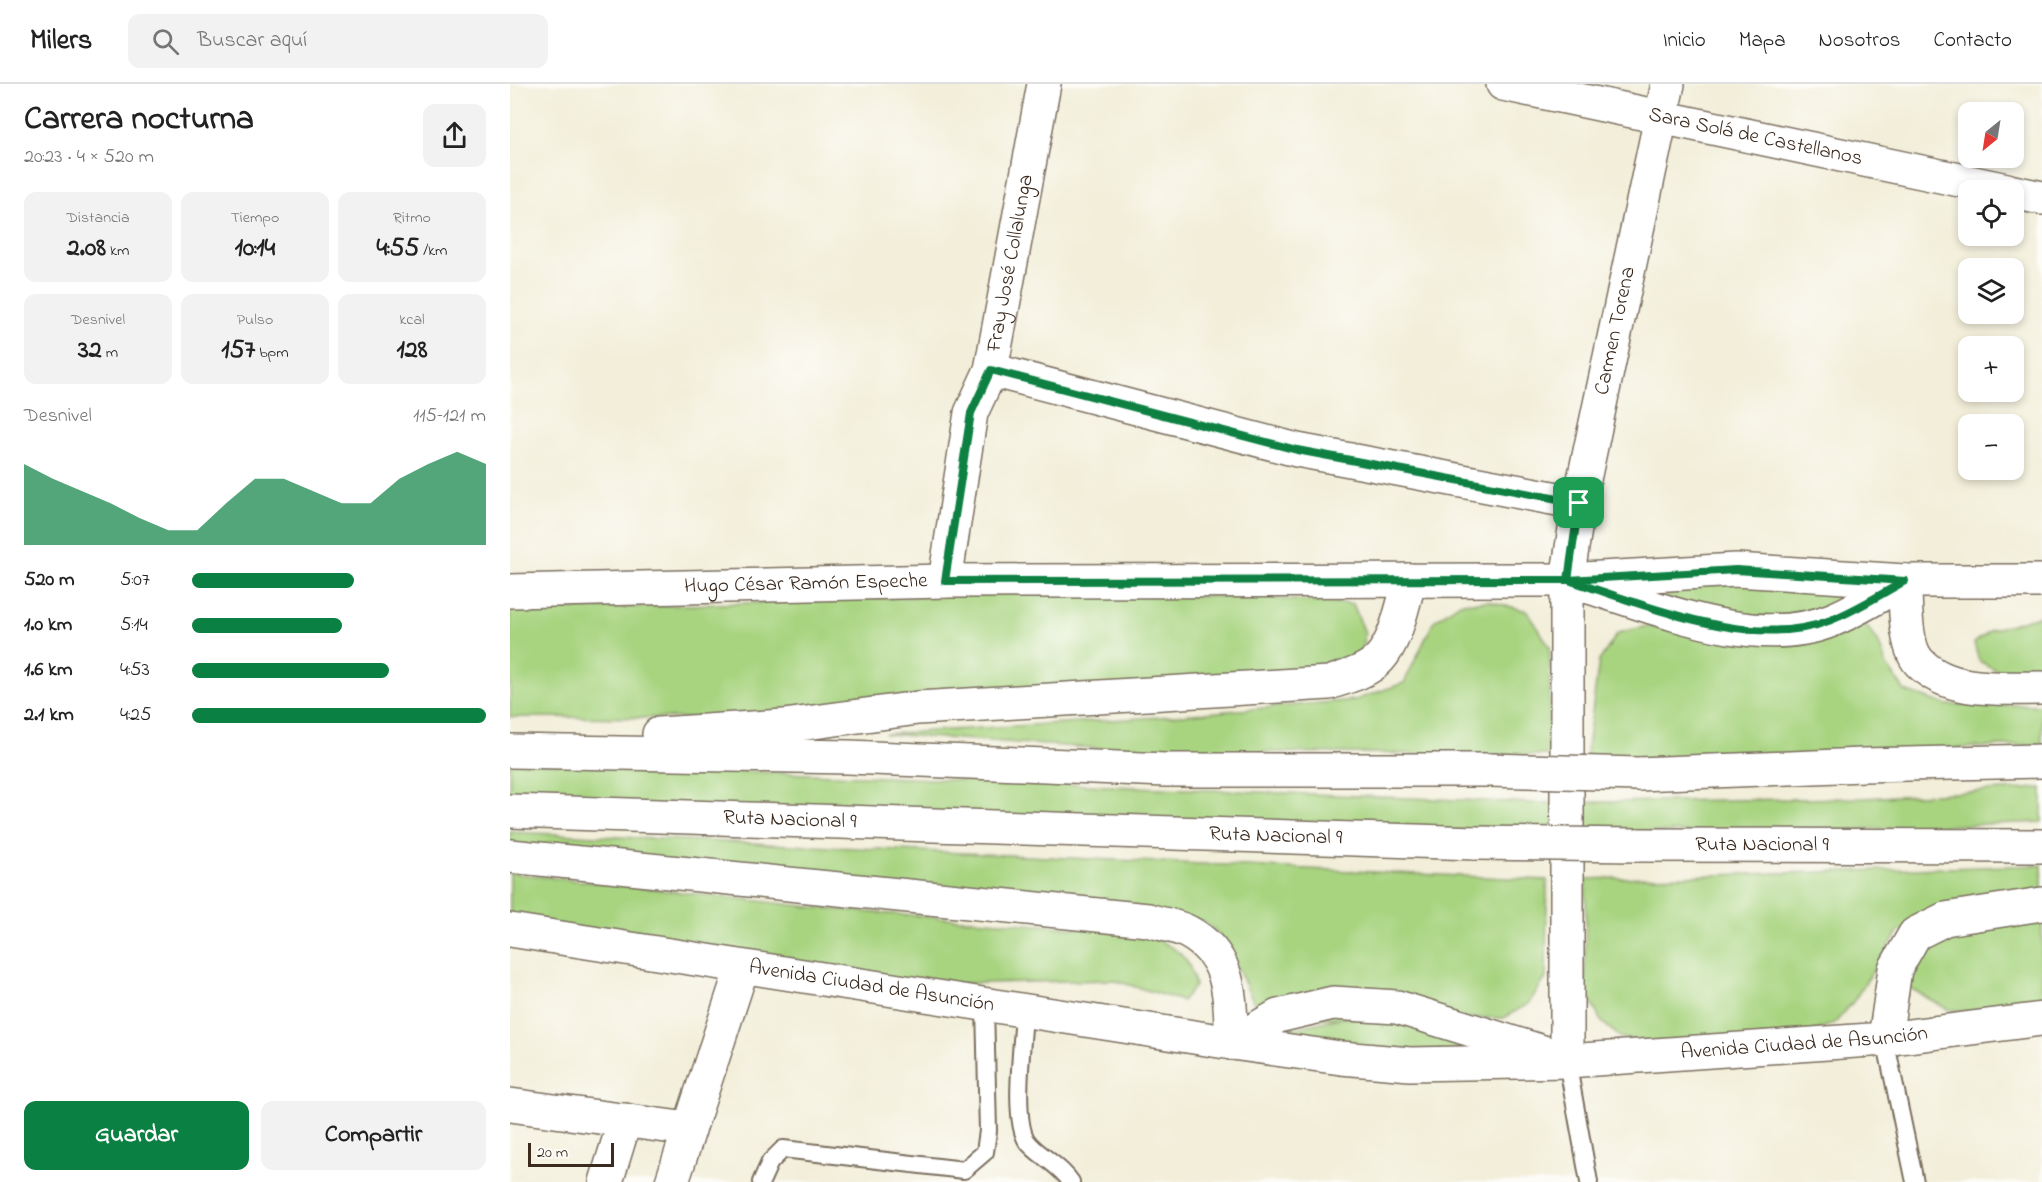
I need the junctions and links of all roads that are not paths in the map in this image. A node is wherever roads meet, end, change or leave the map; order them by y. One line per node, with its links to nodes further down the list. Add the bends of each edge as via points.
1 (1044, 84): 8 (main road, Fray José Collalunga)
2 (1503, 84): 4 (main road, Sara Solá de Castellanos)
3 (1668, 84): 4 (main road, Carmen Torena)
4 (1661, 118): 5 (main road, Sara Solá de Castellanos); 9 (main road, Carmen Torena)
5 (1959, 180)
6 (2024, 194): 7 (main road)
7 (2042, 198)
8 (991, 370): 9 (main road, via 1297,450); 12 (main road, Fray José Collalunga, via 971,413)
9 (1579, 503): 11 (main road, Carmen Torena)
10 (1410, 580): 11 (main road, Hugo César Ramón Espeche); 12 (main road, Hugo César Ramón Espeche); 17 (main road, via 1390,644 1379,660 1329,683 918,708 784,726)
11 (1568, 580): 13 (main road, Hugo César Ramón Espeche, via 1736,570); 13 (main road, Hugo César Ramón Espeche, via 1697,620 1765,632 1801,629 1831,620); 31 (main road, Carmen Torena)
12 (945, 581): 15 (main road, Hugo César Ramón Espeche)
13 (1905, 581): 14 (main road, Hugo César Ramón Espeche); 16 (main road, via 1906,626 1918,661 1941,678 1981,688)
14 (2042, 581)
15 (510, 591)
16 (2042, 688)
17 (510, 744)
18 (510, 751): 19 (main road, bridge, via 848,757 1166,770 1638,774)
19 (2042, 761)
20 (510, 811): 21 (main road, Ruta Nacional 9, bridge, via 1476,843)
21 (2042, 846)
22 (510, 856): 30 (main road, via 1148,920 1188,933 1212,952 1226,972)
23 (2042, 904): 29 (main road, via 1945,919 1915,934 1895,969)
24 (510, 930): 25 (main road, Avenida Ciudad de Asunción)
25 (742, 968): 26 (main road, Avenida Ciudad de Asunción); 34 (main road)
26 (985, 1006): 27 (main road, Avenida Ciudad de Asunción); 37 (lane, via 988,1131 985,1152 964,1170 783,1149 770,1162)
27 (1024, 1012): 30 (main road, Avenida Ciudad de Asunción); 38 (lane, via 1019,1119 1027,1142 1062,1169)
28 (2042, 1019): 29 (main road, Avenida Ciudad de Asunción)
29 (1886, 1038): 31 (main road, Avenida Ciudad de Asunción); 40 (lane)
30 (1232, 1043): 31 (main road, Avenida Ciudad de Asunción, via 1410,1064); 31 (main road, Avenida Ciudad de Asunción, via 1278,1016 1333,1003 1397,1007)
31 (1567, 1061): 39 (lane)
32 (510, 1105): 33 (main road)
33 (626, 1120): 34 (main road); 35 (main road)
34 (688, 1129): 36 (main road)
35 (606, 1182)
36 (672, 1182)
37 (761, 1182)
38 (1071, 1182)
39 (1589, 1182)
40 (1915, 1182)

